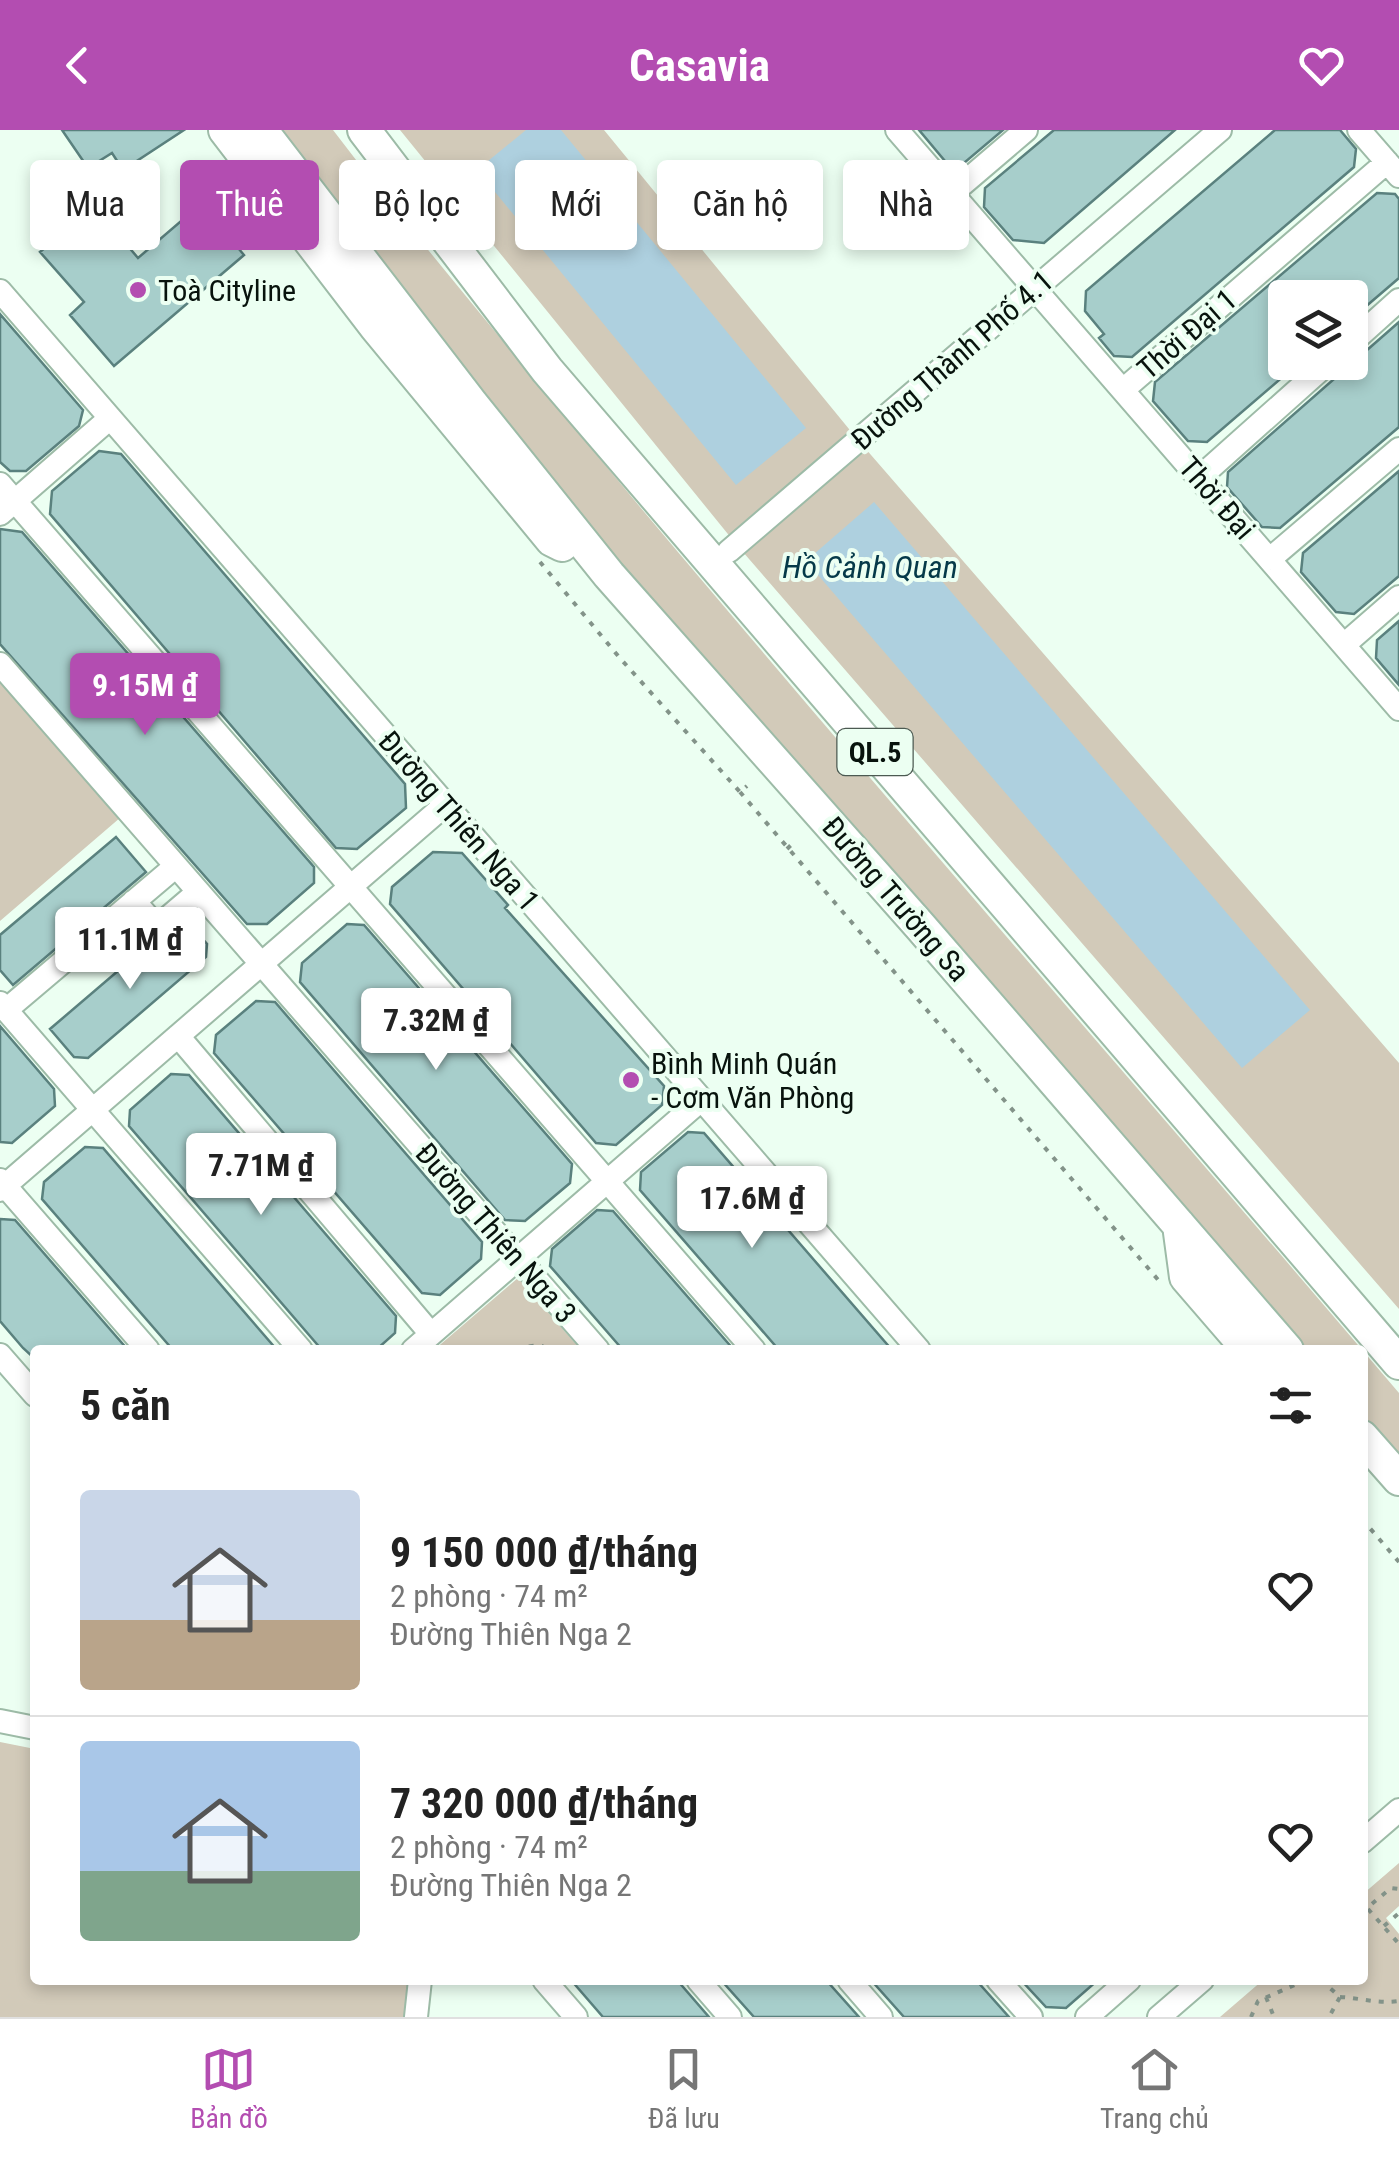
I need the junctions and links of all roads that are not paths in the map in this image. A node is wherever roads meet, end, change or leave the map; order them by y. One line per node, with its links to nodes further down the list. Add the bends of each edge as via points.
1 (225, 130): 25 (highway, Đường Trường Sa / QL.5, via 552,540)
2 (261, 130): 25 (highway, Đường Trường Sa / QL.5)
3 (364, 130): 30 (highway, QL.5, via 547,370)
4 (384, 130): 23 (highway, QL.5, via 522,310)
5 (898, 130): 9 (street, Thời Đại)
6 (1026, 130): 11 (street)
7 (1220, 130): 13 (street, Đường Thành Phố 4.1)
8 (1359, 130): 10 (street)
9 (923, 160)
10 (1393, 169): 18 (street, Thời Đại 1)
11 (969, 179)
12 (969, 214): 13 (street, Thời Đại)
13 (1036, 288): 18 (street, Thời Đại); 23 (street, Đường Thành Phố 4.1)
14 (0, 291): 19 (street, Đường Thiên Nga 1)
15 (1399, 300): 16 (street)
16 (1368, 328)
17 (1309, 380): 21 (street)
18 (1124, 389): 21 (street, Thời Đại)
19 (110, 419): 22 (street); 31 (street, Đường Thiên Nga 1)
20 (1399, 449): 24 (street)
21 (1199, 478): 24 (street, Thời Đại)
22 (5, 500): 33 (street)
23 (729, 550): 30 (highway, QL.5, via 830,671)
24 (1270, 559): 27 (street, Thời Đại)
25 (609, 574): 44 (highway, Đường Trường Sa / QL.5)
26 (1399, 598): 27 (street)
27 (1345, 644): 29 (street, Thời Đại)
28 (0, 664): 32 (street, Đường Thiên Nga 3)
29 (1399, 709)
30 (860, 734): 36 (highway, QL.5)
31 (444, 805): 33 (street); 40 (street, Đường Thiên Nga 1)
32 (176, 866): 34 (street, Đường Thiên Nga 3); 35 (street)
33 (350, 886): 37 (street); 42 (street)
34 (198, 892): 35 (street, via 156,927); 37 (street, Đường Thiên Nga 3)
35 (134, 902): 38 (street)
36 (1046, 951): 47 (highway, QL.5, via 1097,984); 57 (highway, QL.5)
37 (261, 964): 39 (street); 45 (street, Đường Thiên Nga 3)
38 (3, 1006): 41 (street)
39 (178, 1036): 41 (street); 46 (street)
40 (701, 1100): 42 (street); 53 (street, Đường Thiên Nga 1)
41 (92, 1110): 43 (street); 49 (street)
42 (607, 1181): 45 (street); 52 (street)
43 (2, 1185): 48 (street)
44 (1179, 1226): 54 (highway, via 1186,1277); 55 (highway, Đường Trường Sa / QL.5)
45 (518, 1258): 46 (street); 51 (street, Đường Thiên Nga 3)
46 (431, 1334): 50 (street)
47 (1399, 1334)
48 (144, 1345)
49 (297, 1345)
50 (418, 1345)
51 (594, 1345)
52 (750, 1345)
53 (915, 1345)
54 (1245, 1345)
55 (1283, 1345)
56 (0, 1355): 58 (street)
57 (1399, 1364)
58 (30, 1389)
59 (0, 1722): 60 (street)
60 (30, 1727)
61 (1399, 1810): 62 (street)
62 (1368, 1837)
63 (419, 1985): 70 (street)
64 (548, 1985): 71 (street)
65 (702, 1985): 72 (street)
66 (853, 1985): 73 (street)
67 (1002, 1985): 74 (street)
68 (1124, 1985): 75 (street)
69 (1196, 1985): 76 (street)
70 (416, 2017)
71 (576, 2017)
72 (730, 2017)
73 (881, 2017)
74 (1031, 2017)
75 (1086, 2017)
76 (1160, 2017)

